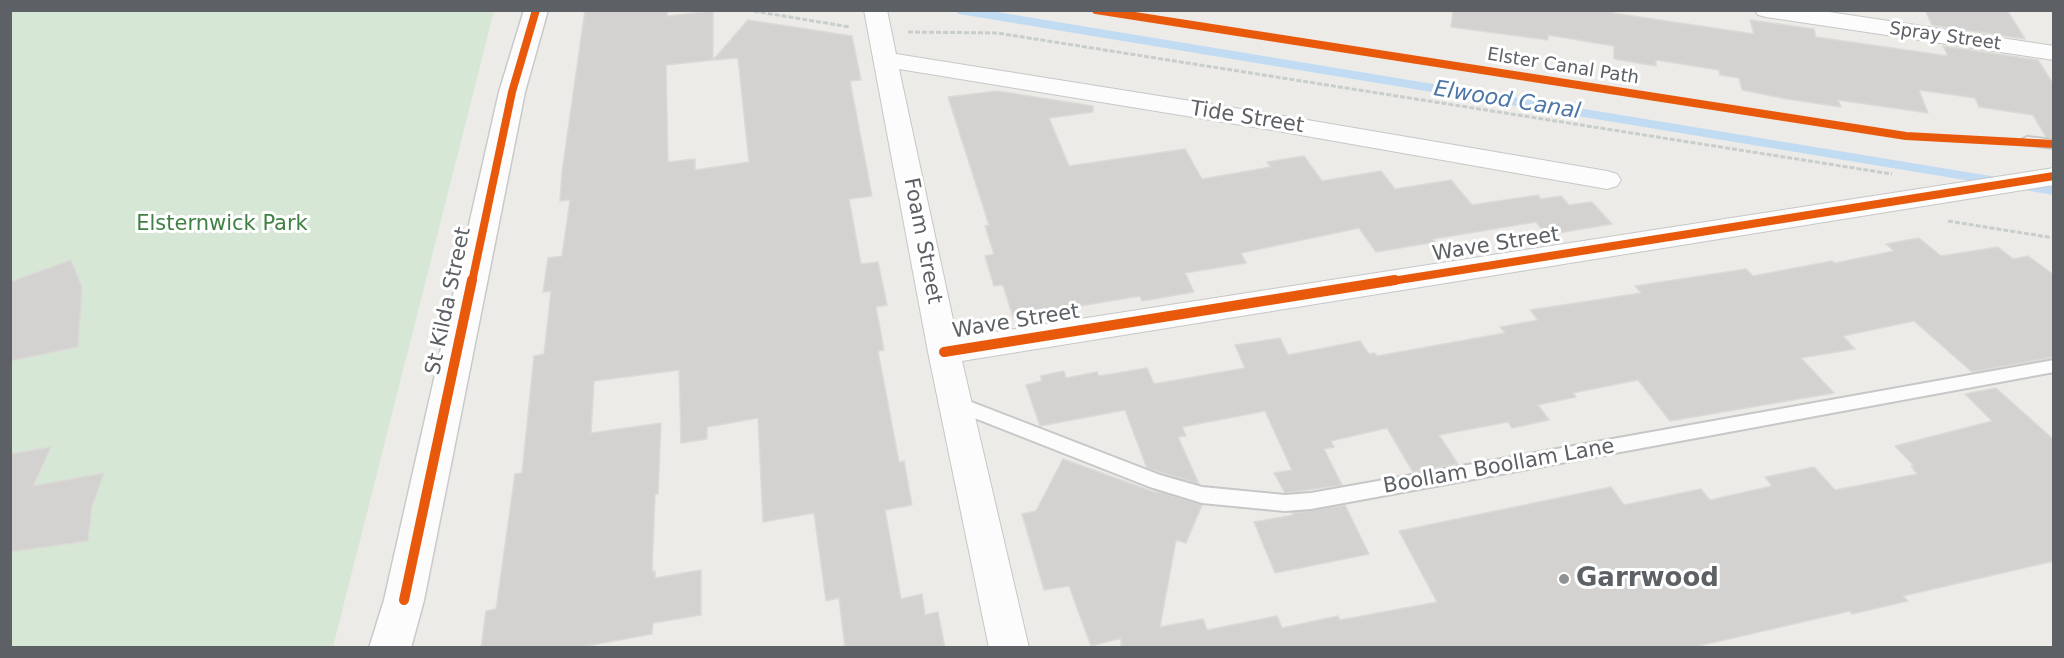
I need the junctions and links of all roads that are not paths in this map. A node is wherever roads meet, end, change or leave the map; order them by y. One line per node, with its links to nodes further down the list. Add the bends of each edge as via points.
1 (536, 10): 12 (main road, St Kilda Street, via 512,92)
2 (1766, 10): 4 (street, Spray Street)
3 (880, 34): 8 (street, Tide Street, via 1260,120); 9 (street, Foam Street)
4 (2054, 53)
5 (2027, 141): 6 (lane)
6 (2054, 144)
7 (2054, 176): 9 (street, Wave Street, via 1961,192 1900,187)
8 (1607, 180)
9 (944, 352): 11 (street, Foam Street)
10 (2054, 366): 11 (lane, Boollam Boollam Lane, via 1285,503 1202,495 1157,482)
11 (956, 403): 13 (street, Foam Street)
12 (390, 648)
13 (1009, 648)

